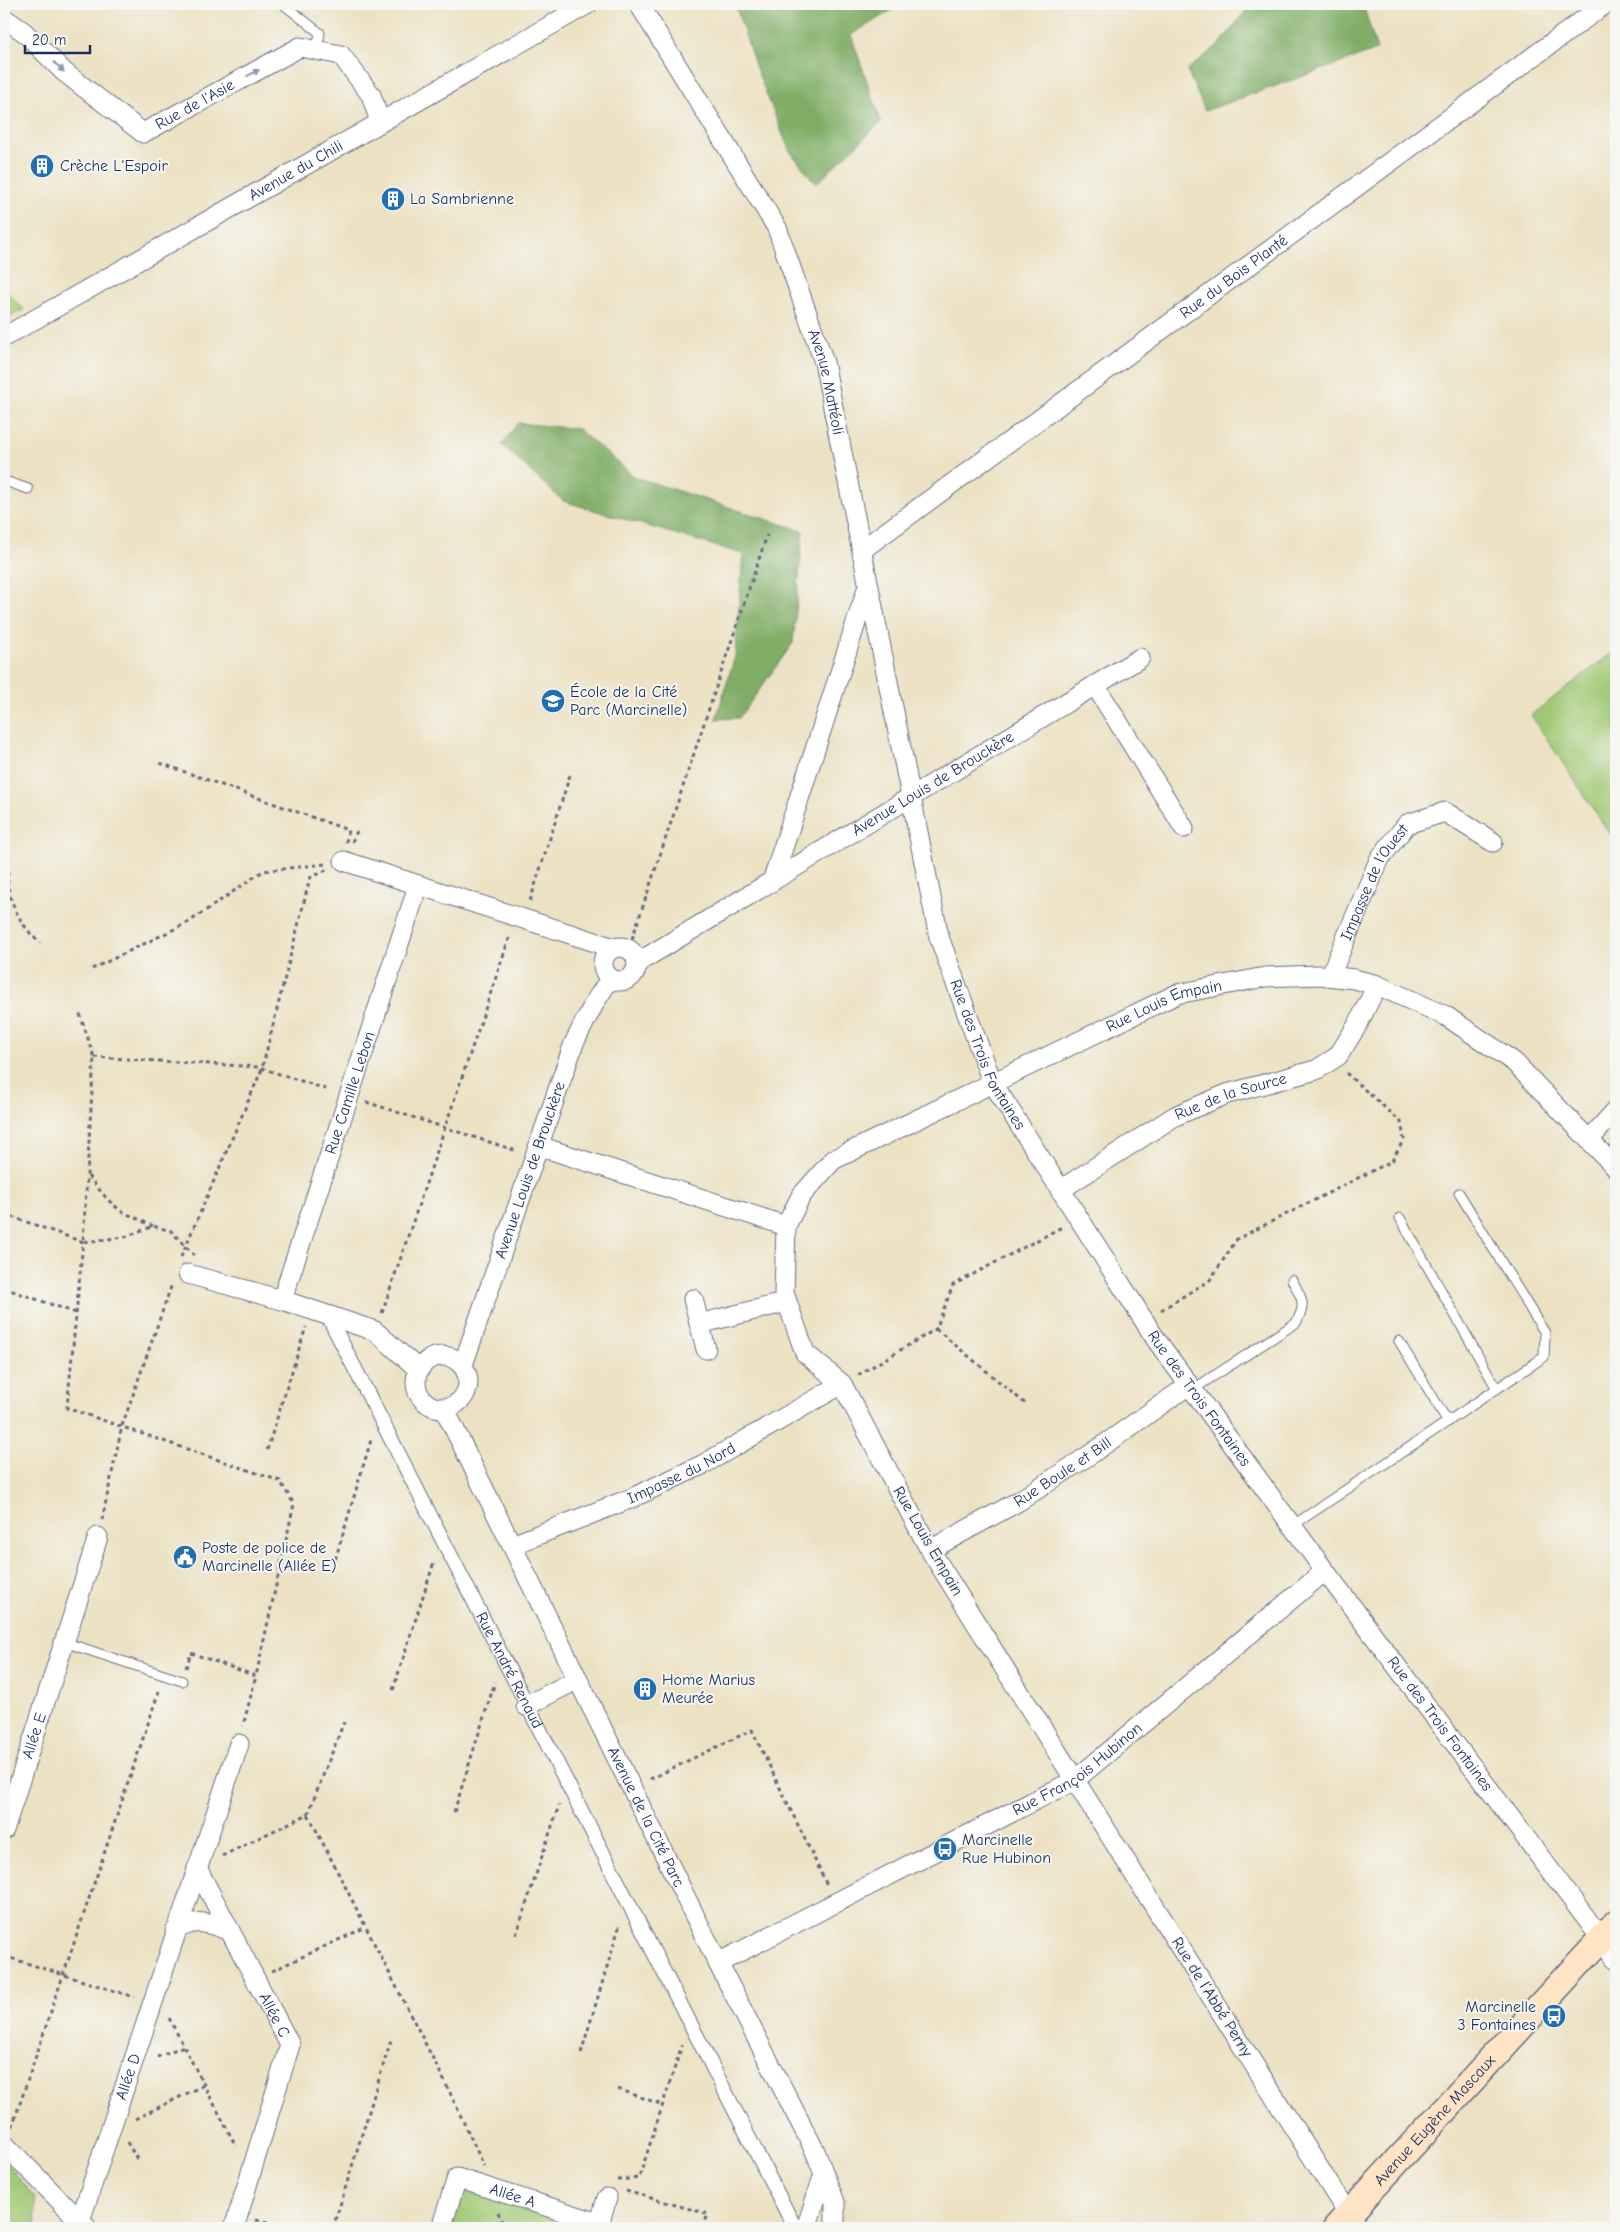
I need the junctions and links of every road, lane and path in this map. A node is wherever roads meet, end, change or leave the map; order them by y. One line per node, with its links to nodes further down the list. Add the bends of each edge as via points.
1 (283, 4): 6 (lane, via 320,34)
2 (588, 4): 7 (street, Avenue du Chili)
3 (639, 4): 12 (street, Avenue Mattéoli, via 777,228 824,362)
4 (1605, 4): 12 (street, Rue du Bois Planté)
5 (4, 18): 6 (street, Rue de l'Asie, one-way to 6, via 24,32 64,72 142,133 300,47)
6 (317, 50): 7 (street, Rue de l'Asie, via 341,55 371,95)
7 (380, 122): 8 (street, Avenue du Chili)
8 (4, 336)
9 (4, 485): 10 (lane, via 5,481)
10 (28, 489)
11 (767, 535): 28 (path)
12 (863, 549): 13 (street, Avenue Mattéoli)
13 (869, 583): 18 (street, Avenue Mattéoli); 24 (street)
14 (1140, 658): 15 (street, Avenue Louis de Brouckère)
15 (1095, 685): 18 (street, Avenue Louis de Brouckère); 19 (street)
16 (160, 763): 22 (path, via 348,830)
17 (570, 775): 26 (path)
18 (911, 797): 24 (street, Avenue Louis de Brouckère); 37 (street, Rue des Trois Fontaines, via 939,937)
19 (1184, 828)
20 (357, 832): 22 (path)
21 (1493, 842): 30 (street, Impasse de l'Ouest, via 1445,812 1407,824 1380,858)
22 (344, 861): 25 (street); 29 (path, via 264,872 189,922); 36 (path, via 310,878)
23 (8, 872): 27 (path, via 6,884 12,902 31,935)
24 (772, 882): 28 (street, Avenue Louis de Brouckère)
25 (418, 886): 26 (street); 38 (street, Rue Camille Lebon)
26 (521, 917): 28 (street); 40 (path)
27 (40, 943)
28 (626, 953): 31 (street, via 606,953 602,962 603,972); 31 (street, via 636,971 632,978 625,982)
29 (92, 969)
30 (1330, 976): 32 (street, Rue Louis Empain); 37 (street, Rue Louis Empain, via 1265,977 1177,994)
31 (610, 979): 42 (street, Avenue Louis de Brouckère, via 574,1043)
32 (1377, 985): 35 (street, Rue de la Source, via 1358,1024 1338,1056); 41 (street, Rue Louis Empain, via 1446,1016 1514,1062)
33 (80, 1014): 34 (path)
34 (94, 1057): 36 (path); 44 (path)
35 (1332, 1060): 45 (street, Rue de la Source, via 1316,1070 1227,1094 1175,1116); 62 (path, via 1401,1122 1404,1139 1392,1161 1237,1238 1210,1280)
36 (262, 1068): 38 (path); 53 (path)
37 (992, 1082): 45 (street, Rue des Trois Fontaines); 51 (street, Rue Louis Empain, via 833,1160 801,1196)
38 (348, 1096): 40 (path); 58 (street, Rue Camille Lebon)
39 (1616, 1110): 41 (street)
40 (446, 1128): 42 (path); 65 (path)
41 (1588, 1140): 43 (street, Rue Louis Empain)
42 (537, 1151): 51 (street); 68 (street, Avenue Louis de Brouckère)
43 (1616, 1168)
44 (87, 1175): 50 (path, via 121,1211); 52 (path)
45 (1060, 1190): 49 (street, Rue des Trois Fontaines)
46 (1459, 1193): 72 (lane, via 1545,1332 1544,1358)
47 (4, 1214): 52 (path)
48 (1400, 1218): 72 (lane)
49 (1079, 1219): 62 (street, Rue des Trois Fontaines); 64 (path, via 953,1285)
50 (153, 1226): 52 (path, via 125,1237); 53 (path, via 171,1231)
51 (786, 1226): 59 (street, Rue Louis Empain, via 784,1293)
52 (83, 1242): 60 (path)
53 (185, 1245): 54 (path)
54 (180, 1273): 58 (street); 77 (path)
55 (1292, 1280): 71 (lane, via 1302,1297 1303,1311 1296,1323)
56 (4, 1288): 60 (path)
57 (693, 1299): 63 (street)
58 (282, 1300): 61 (street)
59 (787, 1302): 63 (street); 70 (street, Rue Louis Empain, via 805,1353)
60 (76, 1313): 77 (path, via 67,1408)
61 (320, 1313): 65 (street); 75 (street, Rue André Renaud); 78 (path)
62 (1144, 1321): 71 (street, Rue des Trois Fontaines)
63 (699, 1324): 67 (street)
64 (936, 1329): 70 (path); 73 (path)
65 (375, 1331): 69 (street)
66 (1400, 1341): 76 (lane)
67 (706, 1349)
68 (463, 1365): 69 (street, via 440,1355 424,1362); 74 (street, via 468,1388 459,1402)
69 (418, 1370): 74 (street, via 416,1385 422,1400)
70 (842, 1384): 82 (street, Impasse du Nord, via 704,1464 632,1498); 83 (street, Rue Louis Empain)
71 (1190, 1387): 79 (street, Rue des Trois Fontaines); 83 (street, Rue Boule et Bill, via 1019,1501)
72 (1497, 1389): 76 (lane)
73 (1026, 1405)
74 (444, 1408): 82 (street, Avenue de la Cité Parc)
75 (379, 1416): 81 (street, Rue André Renaud); 84 (path)
76 (1448, 1422): 79 (lane)
77 (122, 1426): 80 (path); 89 (path, via 280,1481 294,1504)
78 (268, 1450)
79 (1292, 1526): 85 (street, Rue des Trois Fontaines)
80 (98, 1537): 86 (street, Allée E)
81 (442, 1540): 87 (street, Rue André Renaud); 92 (path)
82 (512, 1546): 90 (street, Avenue de la Cité Parc)
83 (930, 1550): 97 (street, Rue Louis Empain)
84 (333, 1566)
85 (1325, 1570): 97 (street, Rue François Hubinon); 109 (street, Rue des Trois Fontaines)
86 (64, 1642): 88 (lane); 101 (street, Allée E)
87 (503, 1659): 93 (street, Rue André Renaud); 99 (path)
88 (163, 1675): 91 (lane); 112 (path)
89 (256, 1676): 91 (path, via 191,1654); 95 (path)
90 (578, 1679): 93 (street); 111 (street, Avenue de la Cité Parc)
91 (182, 1681)
92 (393, 1690)
93 (526, 1706): 98 (street, Rue André Renaud)
94 (344, 1722): 100 (path)
95 (239, 1744): 102 (street, Allée D)
96 (648, 1780): 103 (path, via 752,1730)
97 (1075, 1780): 111 (street, Rue François Hubinon); 127 (street, Rue de l’Abbé Perny)
98 (566, 1784): 104 (street, Rue André Renaud); 108 (path)
99 (454, 1812)
100 (308, 1814): 102 (path); 105 (path)
101 (4, 1830)
102 (197, 1868): 106 (street, Allée D); 107 (street, Allée C)
103 (828, 1886)
104 (627, 1902): 115 (street, Rue André Renaud); 117 (path)
105 (366, 1927): 113 (path); 125 (path)
106 (175, 1931): 107 (street, via 184,1924 195,1922); 114 (street, Allée D)
107 (230, 1931): 113 (street, Allée C)
108 (516, 1935)
109 (1611, 1940): 127 (main road, Avenue Eugène Mascaux)
110 (4, 1956): 112 (path)
111 (718, 1963): 124 (street, Avenue de la Cité Parc)
112 (64, 1975): 114 (path); 122 (path)
113 (255, 1979): 128 (street, Allée C, via 290,2045)
114 (153, 1997): 118 (path); 129 (street, Allée D)
115 (690, 2023): 120 (path); 136 (street)
116 (392, 2038): 130 (path)
117 (581, 2053)
118 (204, 2085): 121 (path); 123 (path)
119 (618, 2090): 120 (path)
120 (663, 2105): 126 (path, via 639,2178 613,2180)
121 (127, 2123)
122 (5, 2145): 129 (street)
123 (236, 2146)
124 (824, 2174): 137 (street); 138 (street, Avenue de la Cité Parc, via 835,2202)
125 (496, 2190): 131 (street, Allée A); 134 (street, Allée A, via 456,2178)
126 (609, 2192): 131 (street, Allée A); 135 (path, via 708,2214)
127 (1342, 2221)
128 (236, 2222): 132 (path)
129 (84, 2224)
130 (333, 2226): 133 (path)
131 (598, 2226)
132 (289, 2228)
133 (347, 2228)
134 (440, 2228)
135 (703, 2228)
136 (795, 2228)
137 (806, 2228)
138 (835, 2228)

